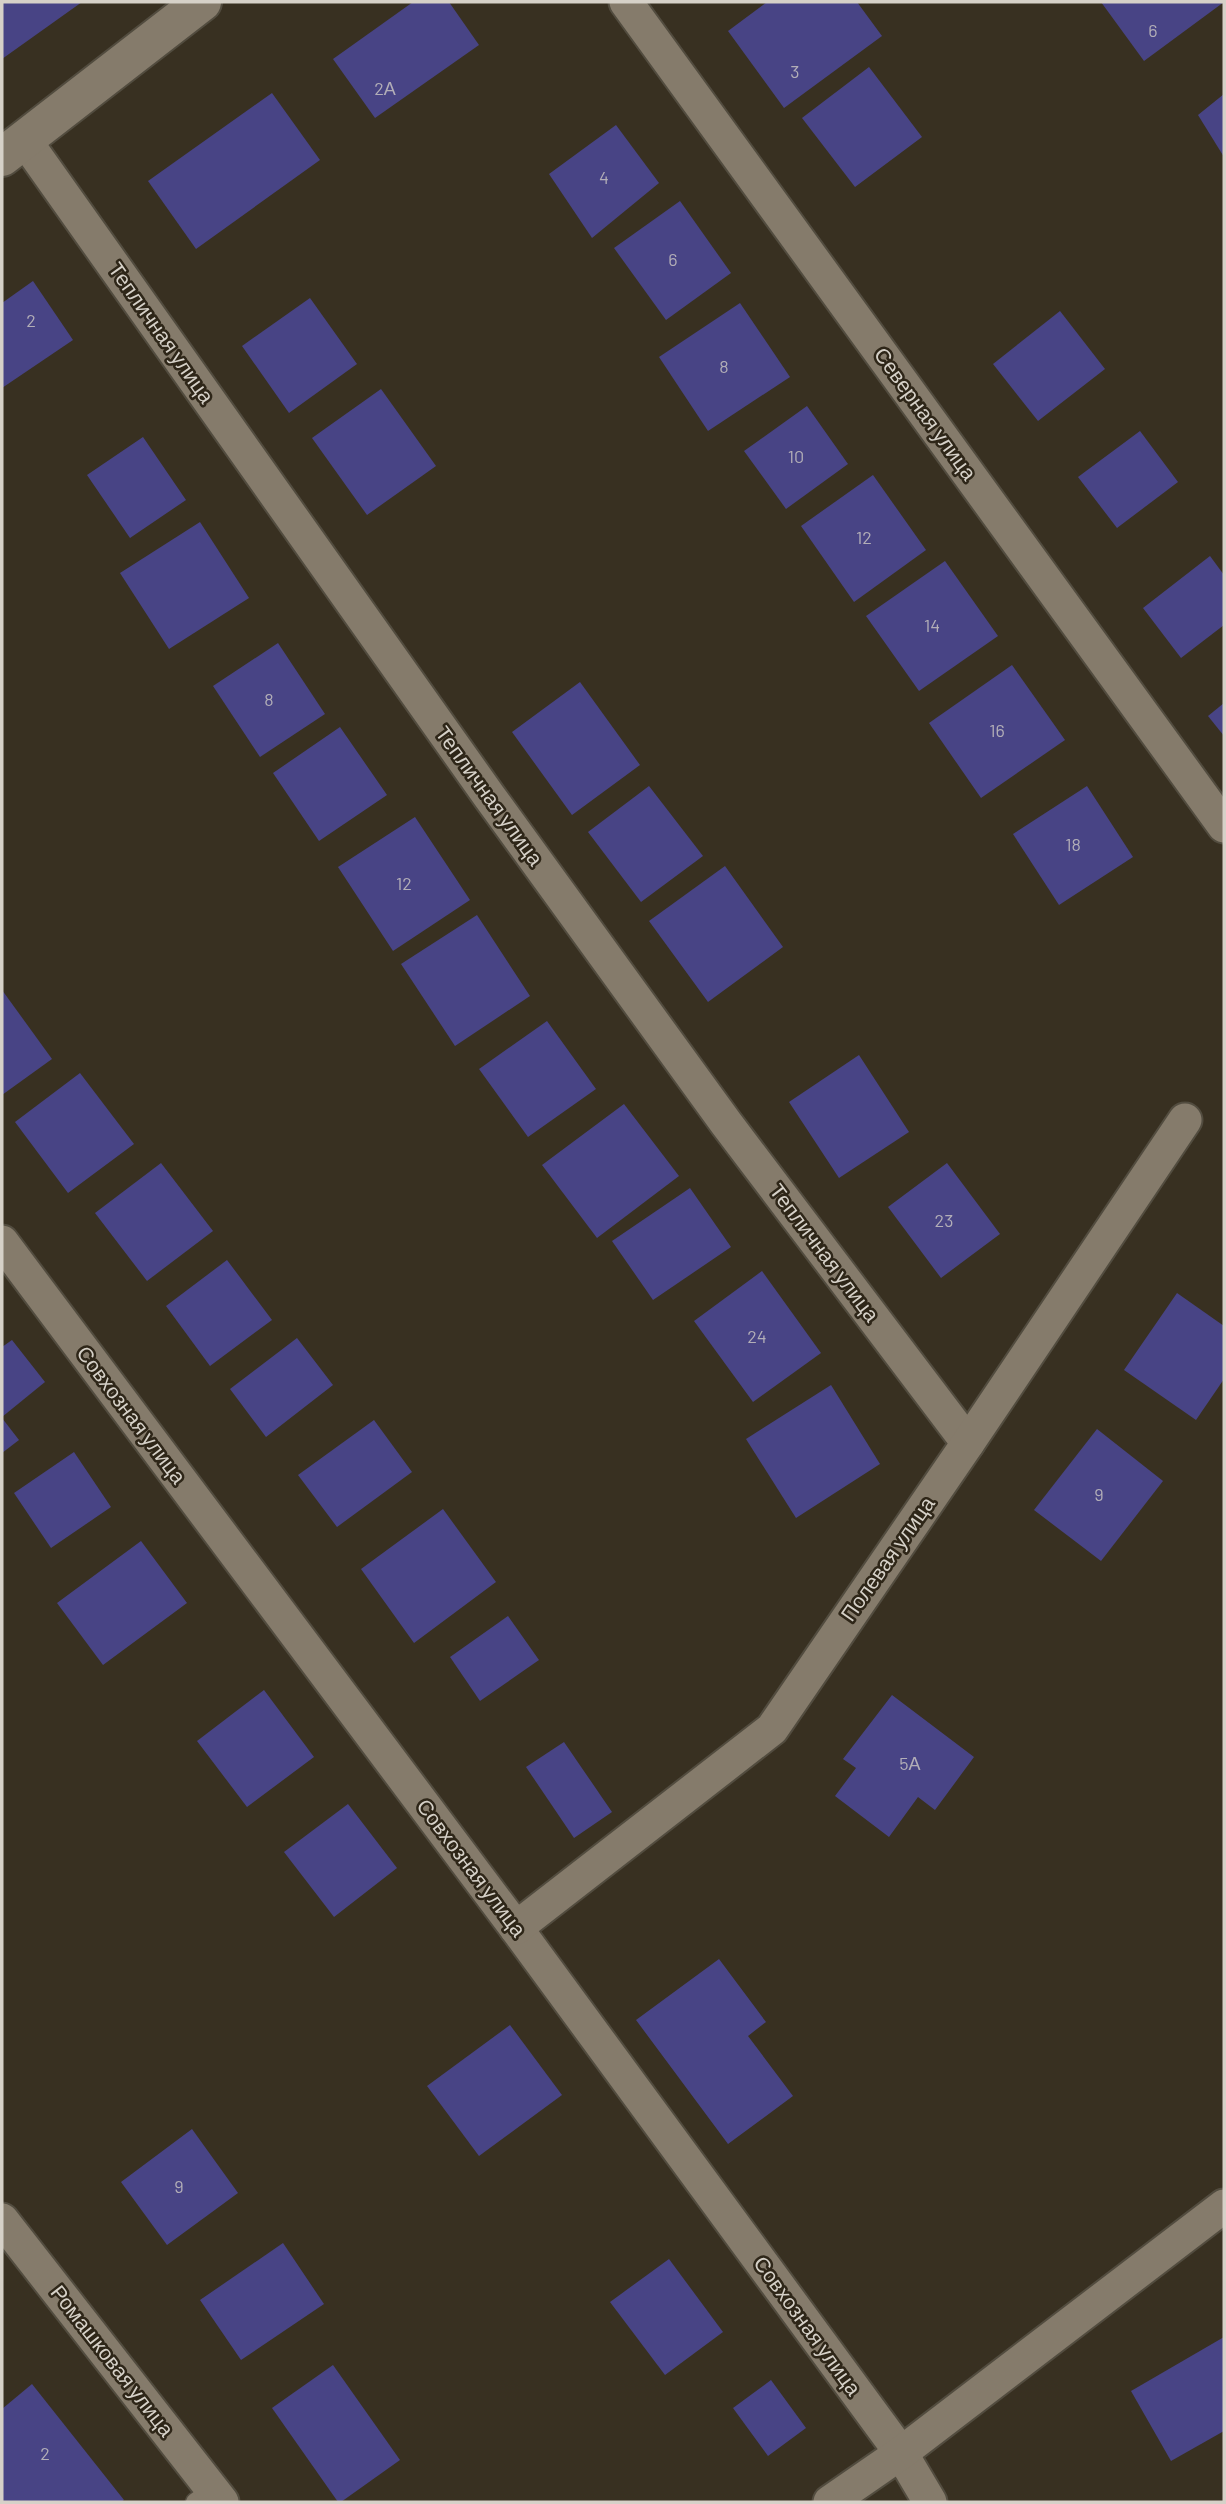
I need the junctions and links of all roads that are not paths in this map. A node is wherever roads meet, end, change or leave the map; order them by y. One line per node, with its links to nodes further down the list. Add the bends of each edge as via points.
1 (202, 2): 3 (street)
2 (625, 2): 4 (street, Северная улица)
3 (13, 148): 7 (street, Тепличная улица, via 726,1123)
4 (1224, 826)
5 (1185, 1120): 7 (street, Полевая улица)
6 (2, 1242): 8 (street, Совхозная улица)
7 (968, 1443): 8 (street, Полевая улица, via 772,1729)
8 (516, 1928): 11 (street, Совхозная улица)
9 (1224, 2206): 11 (street)
10 (2, 2220): 12 (street, Ромашковая улица)
11 (901, 2454): 13 (street); 14 (street, Совхозная улица)
12 (209, 2498)
13 (830, 2502)
14 (930, 2502)

